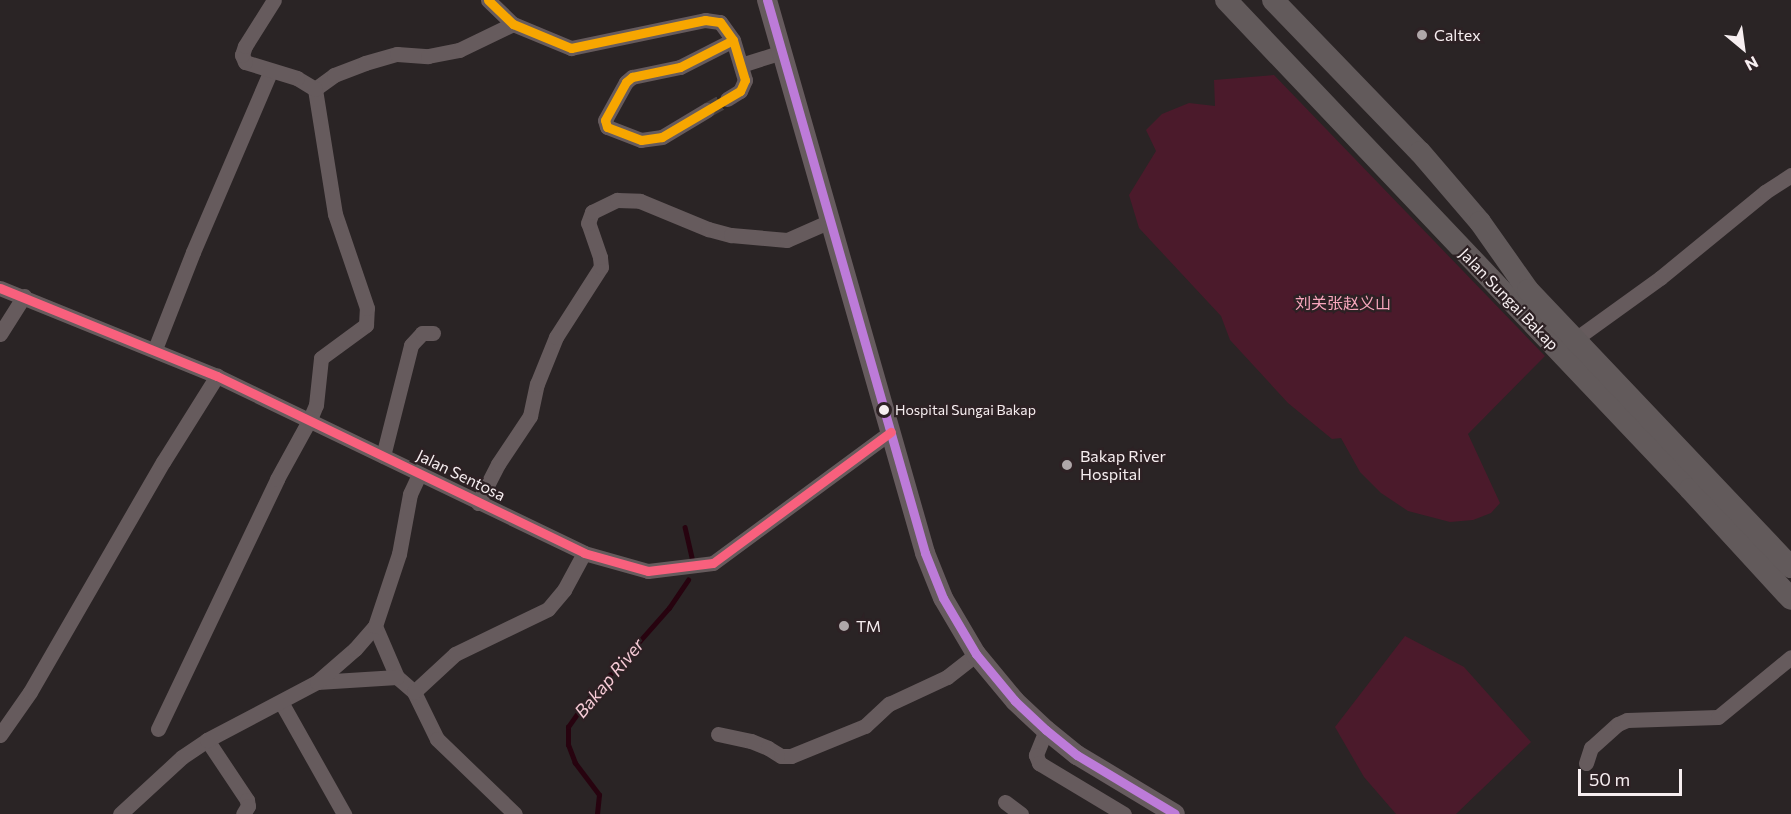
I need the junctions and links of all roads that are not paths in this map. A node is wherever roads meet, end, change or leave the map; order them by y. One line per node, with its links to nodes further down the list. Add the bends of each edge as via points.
1 (274, 0): 10 (street, via 242,55 245,62)
2 (489, 0): 6 (street)
3 (767, 0): 8 (main road)
4 (1226, 0): 32 (highway, Jalan Sungai Bakap)
5 (1273, 0): 20 (highway, Jalan Sungai Bakap, via 1420,152 1479,222 1528,290)
6 (513, 24): 7 (street, via 571,48 705,20 720,22); 11 (street, via 459,50 428,56 397,54 365,63 334,75)
7 (733, 40): 9 (street); 13 (street, via 680,67 632,77 605,120 607,126 641,140 663,137)
8 (782, 52): 9 (street); 15 (main road)
9 (741, 65): 12 (street, via 745,80 740,91)
10 (270, 72): 11 (street, via 297,78); 21 (street, via 192,252)
11 (315, 89): 23 (street, via 335,214 367,308 366,325 321,358 316,405)
12 (727, 99)
13 (707, 110)
14 (1791, 175): 20 (street)
15 (830, 221): 24 (main road); 27 (street, via 787,240 708,229 640,201 617,200 592,212 588,223 601,267 556,337 537,384 530,416)
16 (0, 288): 17 (street, Jalan Sentosa)
17 (24, 296): 19 (street); 21 (street, Jalan Sentosa)
18 (433, 333): 25 (street, via 422,333 411,345)
19 (0, 334)
20 (1574, 340): 28 (highway, Jalan Sungai Bakap)
21 (155, 350): 22 (street, Jalan Sentosa)
22 (217, 376): 23 (street, Jalan Sentosa); 43 (street, via 30,692)
23 (310, 419): 25 (street, Jalan Sentosa); 40 (street)
24 (891, 432): 29 (street, Jalan Sentosa, via 713,563 648,572); 34 (main road, via 925,553 943,598)
25 (383, 456): 26 (street, Jalan Sentosa)
26 (419, 475): 27 (street, Jalan Sentosa); 33 (street, via 410,494 399,554)
27 (478, 503): 29 (street, Jalan Sentosa)
28 (1769, 544): 30 (highway); 31 (highway, Jalan Sungai Bakap)
29 (584, 553): 38 (street, via 564,590 548,609 455,654)
30 (1791, 559)
31 (1791, 567)
32 (1791, 599)
33 (375, 626): 36 (street); 37 (street)
34 (976, 654): 41 (main road, via 1015,701); 42 (street, via 947,677 888,704 865,726 791,756)
35 (1791, 657): 45 (street, via 1718,717 1627,720 1618,724 1591,748)
36 (397, 677): 37 (street); 38 (street)
37 (317, 682): 39 (street)
38 (414, 692): 51 (street, via 437,739)
39 (281, 702): 44 (street); 50 (street)
40 (158, 729)
41 (1046, 730): 47 (main road, via 1077,755); 53 (street, via 1036,755 1039,763)
42 (718, 734)
43 (0, 735)
44 (207, 740): 48 (street, via 182,757); 49 (street, via 247,800)
45 (1586, 763)
46 (1005, 802): 52 (street)
47 (1168, 812)
48 (120, 814)
49 (243, 814)
50 (344, 814)
51 (515, 814)
52 (1021, 814)
53 (1124, 814)

